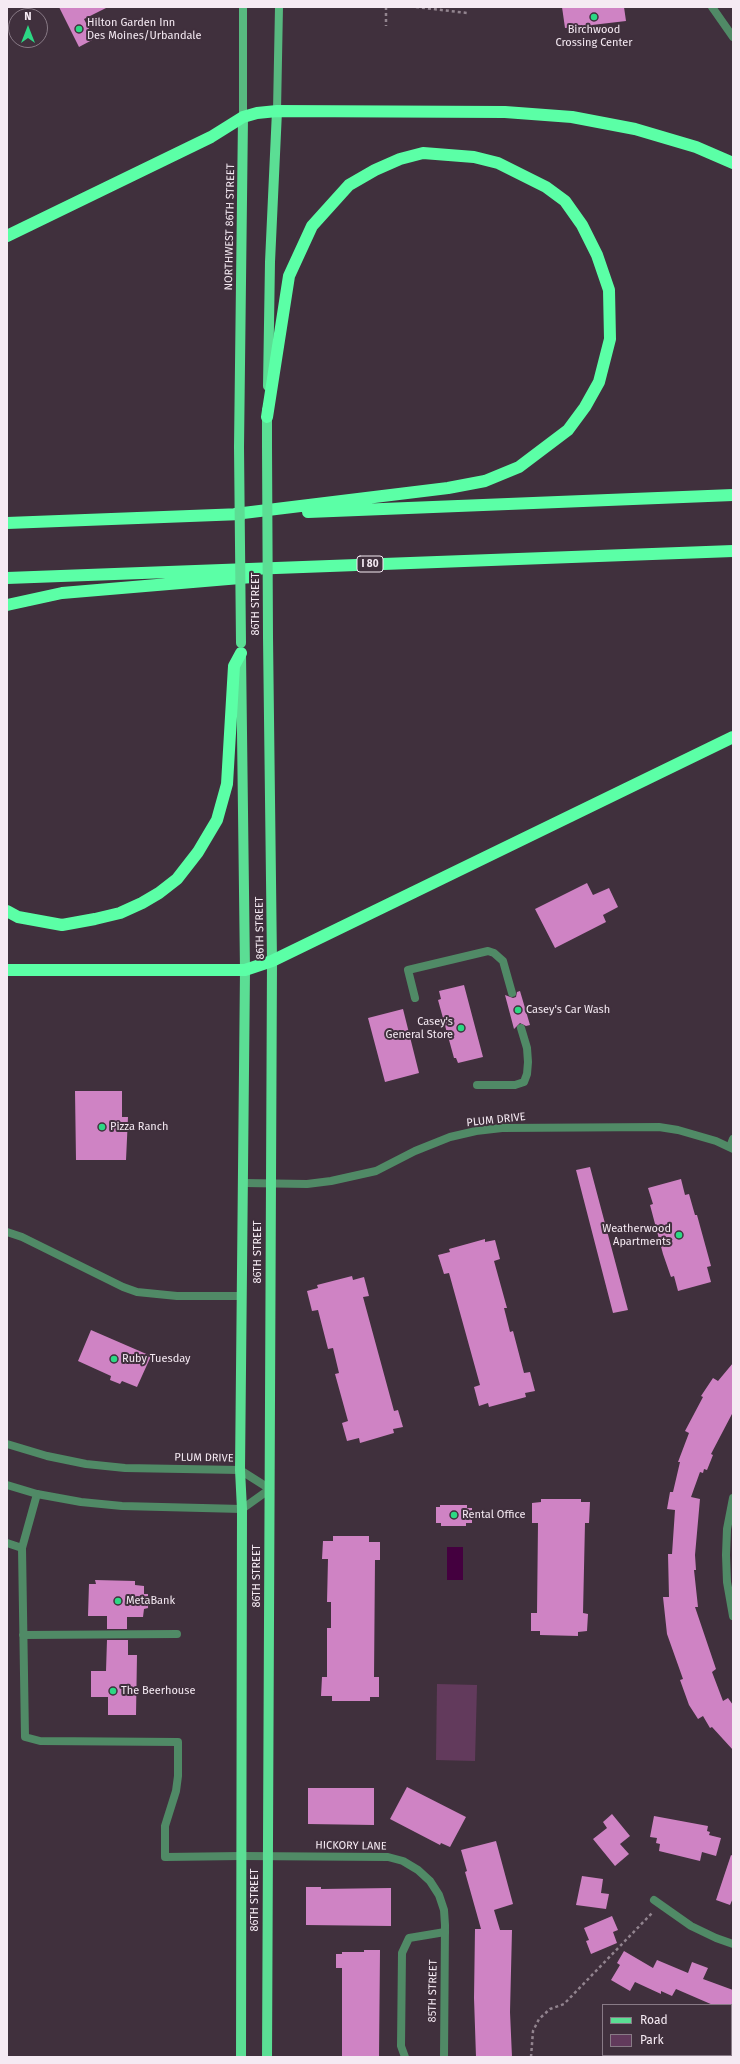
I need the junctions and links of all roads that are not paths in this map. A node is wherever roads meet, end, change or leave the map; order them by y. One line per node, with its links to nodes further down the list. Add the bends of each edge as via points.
1 (243, 7): 6 (main road, NORTHWEST 86TH STREET)
2 (279, 7): 5 (main road)
3 (712, 7): 4 (street)
4 (733, 37)
5 (277, 111): 6 (highway); 7 (highway, via 505,112 572,117 635,129 696,148); 9 (main road, via 270,262)
6 (243, 117): 8 (highway, via 211,137); 10 (main road, NORTHWEST 86TH STREET)
7 (733, 163)
8 (7, 236)
9 (267, 417): 12 (highway, via 289,276 312,226 350,184 400,159 423,154 474,157 498,163 546,187 565,201 582,225 597,255 609,290 610,339 599,382 568,430 519,467 485,481 448,488); 21 (main road, 86TH STREET, bridge)
10 (239, 447): 18 (main road, 86TH STREET, bridge)
11 (733, 495): 12 (highway)
12 (235, 514): 13 (highway)
13 (7, 523)
14 (733, 551): 15 (highway, I 80)
15 (330, 566): 16 (highway, I 80); 17 (highway, via 258,576 62,593)
16 (7, 578)
17 (7, 605)
18 (241, 648): 20 (highway, via 234,666 227,784 217,820 198,852 177,879 142,903 120,913 95,919 62,925 18,917); 23 (main road, 86TH STREET)
19 (733, 737): 21 (highway)
20 (7, 912)
21 (272, 961): 23 (highway); 32 (main road, 86TH STREET)
22 (7, 970): 23 (highway)
23 (245, 970): 31 (main road, 86TH STREET)
24 (512, 993): 25 (street, via 503,961 488,951 408,970)
25 (415, 998)
26 (521, 1028): 29 (street, via 527,1048 527,1074 524,1082)
27 (501, 1079): 29 (street)
28 (477, 1085): 29 (street)
29 (515, 1085)
30 (732, 1145): 32 (street, PLUM DRIVE, via 659,1127 502,1128 450,1137 376,1171 307,1184)
31 (244, 1183): 32 (street, PLUM DRIVE); 34 (main road, 86TH STREET)
32 (271, 1184): 38 (main road, 86TH STREET)
33 (7, 1232): 34 (street, via 137,1292 177,1296)
34 (242, 1296): 36 (main road, 86TH STREET)
35 (7, 1444): 36 (street, PLUM DRIVE, via 86,1464 125,1468)
36 (240, 1470): 38 (street, PLUM DRIVE); 41 (main road, 86TH STREET)
37 (7, 1485): 39 (street)
38 (270, 1489): 41 (street); 48 (main road, 86TH STREET)
39 (38, 1494): 41 (street, via 122,1506); 43 (street)
40 (733, 1498): 44 (street, via 726,1555 727,1582)
41 (242, 1508): 47 (main road, 86TH STREET)
42 (7, 1543): 43 (street)
43 (22, 1548): 46 (street)
44 (733, 1616)
45 (177, 1634): 46 (street)
46 (23, 1635): 47 (street, HICKORY LANE, via 25,1737 40,1741 178,1742 178,1776 165,1826 165,1857)
47 (241, 1856): 48 (street, HICKORY LANE); 52 (main road, 86TH STREET)
48 (266, 1856): 50 (street, HICKORY LANE, via 377,1856 403,1861 430,1881 439,1895 444,1910); 53 (main road, 86TH STREET)
49 (657, 1902): 51 (street, via 692,1926)
50 (445, 1928): 54 (street, via 409,1938 402,1953 401,2046); 55 (street, 85TH STREET)
51 (733, 1944)
52 (241, 2057)
53 (266, 2057)
54 (406, 2057)
55 (444, 2057)

